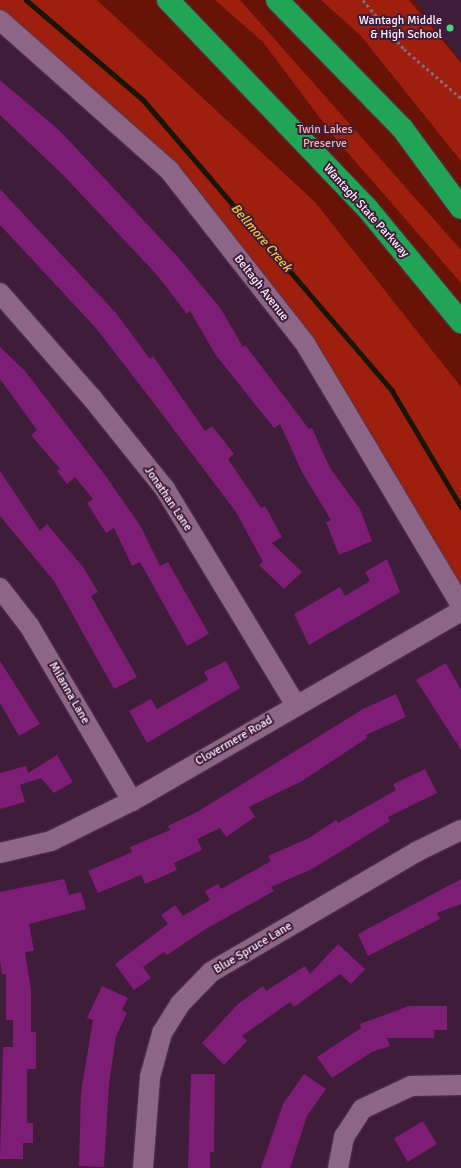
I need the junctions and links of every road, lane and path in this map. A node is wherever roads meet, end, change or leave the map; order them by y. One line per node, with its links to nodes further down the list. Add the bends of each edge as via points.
1 (168, 0): 8 (highway, Wantagh State Parkway, via 367,208)
2 (277, 0): 6 (highway, via 402,128)
3 (363, 0): 5 (path, via 404,49)
4 (0, 20): 10 (street, Beltagh Avenue, via 170,170 306,345)
5 (461, 98)
6 (461, 208)
7 (0, 293): 12 (street, Jonathan Lane, via 92,398 165,490)
8 (461, 322)
9 (0, 588): 13 (street, Milanna Lane, via 30,627)
10 (461, 606)
11 (461, 611): 12 (street, Clovermere Road)
12 (296, 705): 13 (street, Clovermere Road)
13 (132, 801): 15 (street, Clovermere Road, via 51,841)
14 (461, 830): 17 (street, Blue Spruce Lane, via 416,852 211,972 180,1004 162,1034 150,1077)
15 (0, 853)
16 (461, 1085): 18 (street, via 411,1086 362,1109 344,1137)
17 (143, 1168)
18 (338, 1168)

